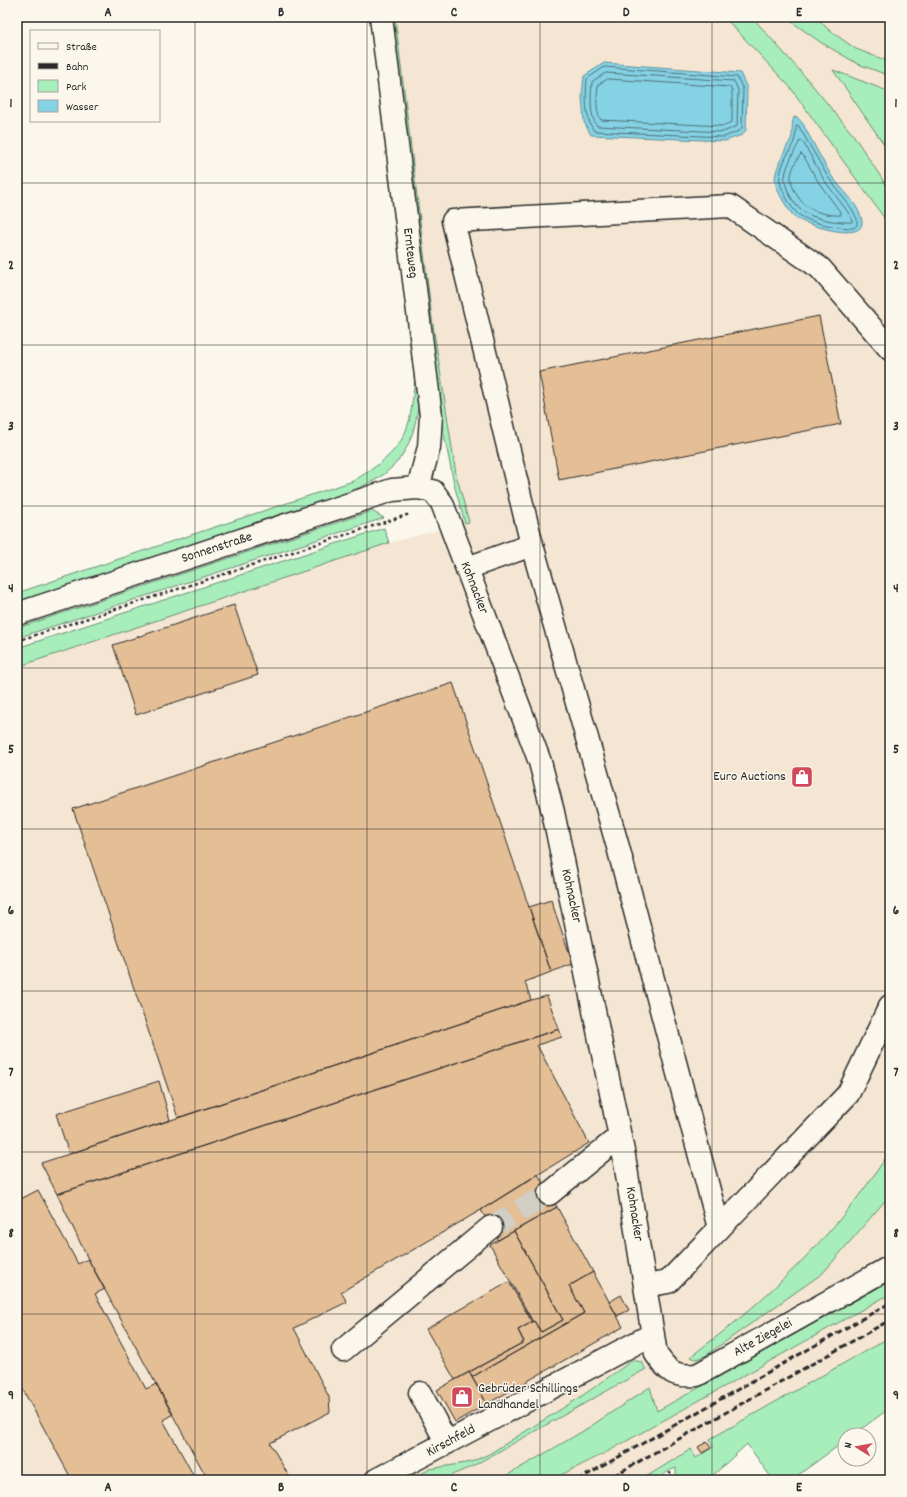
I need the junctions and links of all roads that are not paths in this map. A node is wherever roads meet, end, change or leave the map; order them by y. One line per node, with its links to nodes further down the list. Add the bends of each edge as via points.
1 (381, 17): 3 (street, Ernteweg, via 430,416 429,447)
2 (890, 349): 4 (street, via 820,268 730,206 453,221)
3 (418, 488): 5 (street, Kohnacker, via 433,491 442,503); 6 (street, Sonnenstraße, via 392,490)
4 (532, 545): 5 (street); 11 (street, via 618,847)
5 (467, 568): 8 (street, Kohnacker, via 540,762 553,812)
6 (17, 614)
7 (890, 1006): 11 (street, via 848,1094)
8 (620, 1136): 9 (street); 14 (street, Kohnacker)
9 (549, 1194)
10 (491, 1227): 16 (street)
11 (719, 1228): 14 (street, via 668,1282)
12 (890, 1259): 13 (street, Alte Ziegelei)
13 (882, 1271): 15 (street, Alte Ziegelei, via 697,1375 684,1376 665,1368 656,1354)
14 (645, 1286): 15 (street, Kohnacker)
15 (653, 1334): 18 (street, Kirschfeld)
16 (343, 1350)
17 (420, 1393): 18 (street)
18 (447, 1443): 19 (street, Kirschfeld)
19 (376, 1480)

